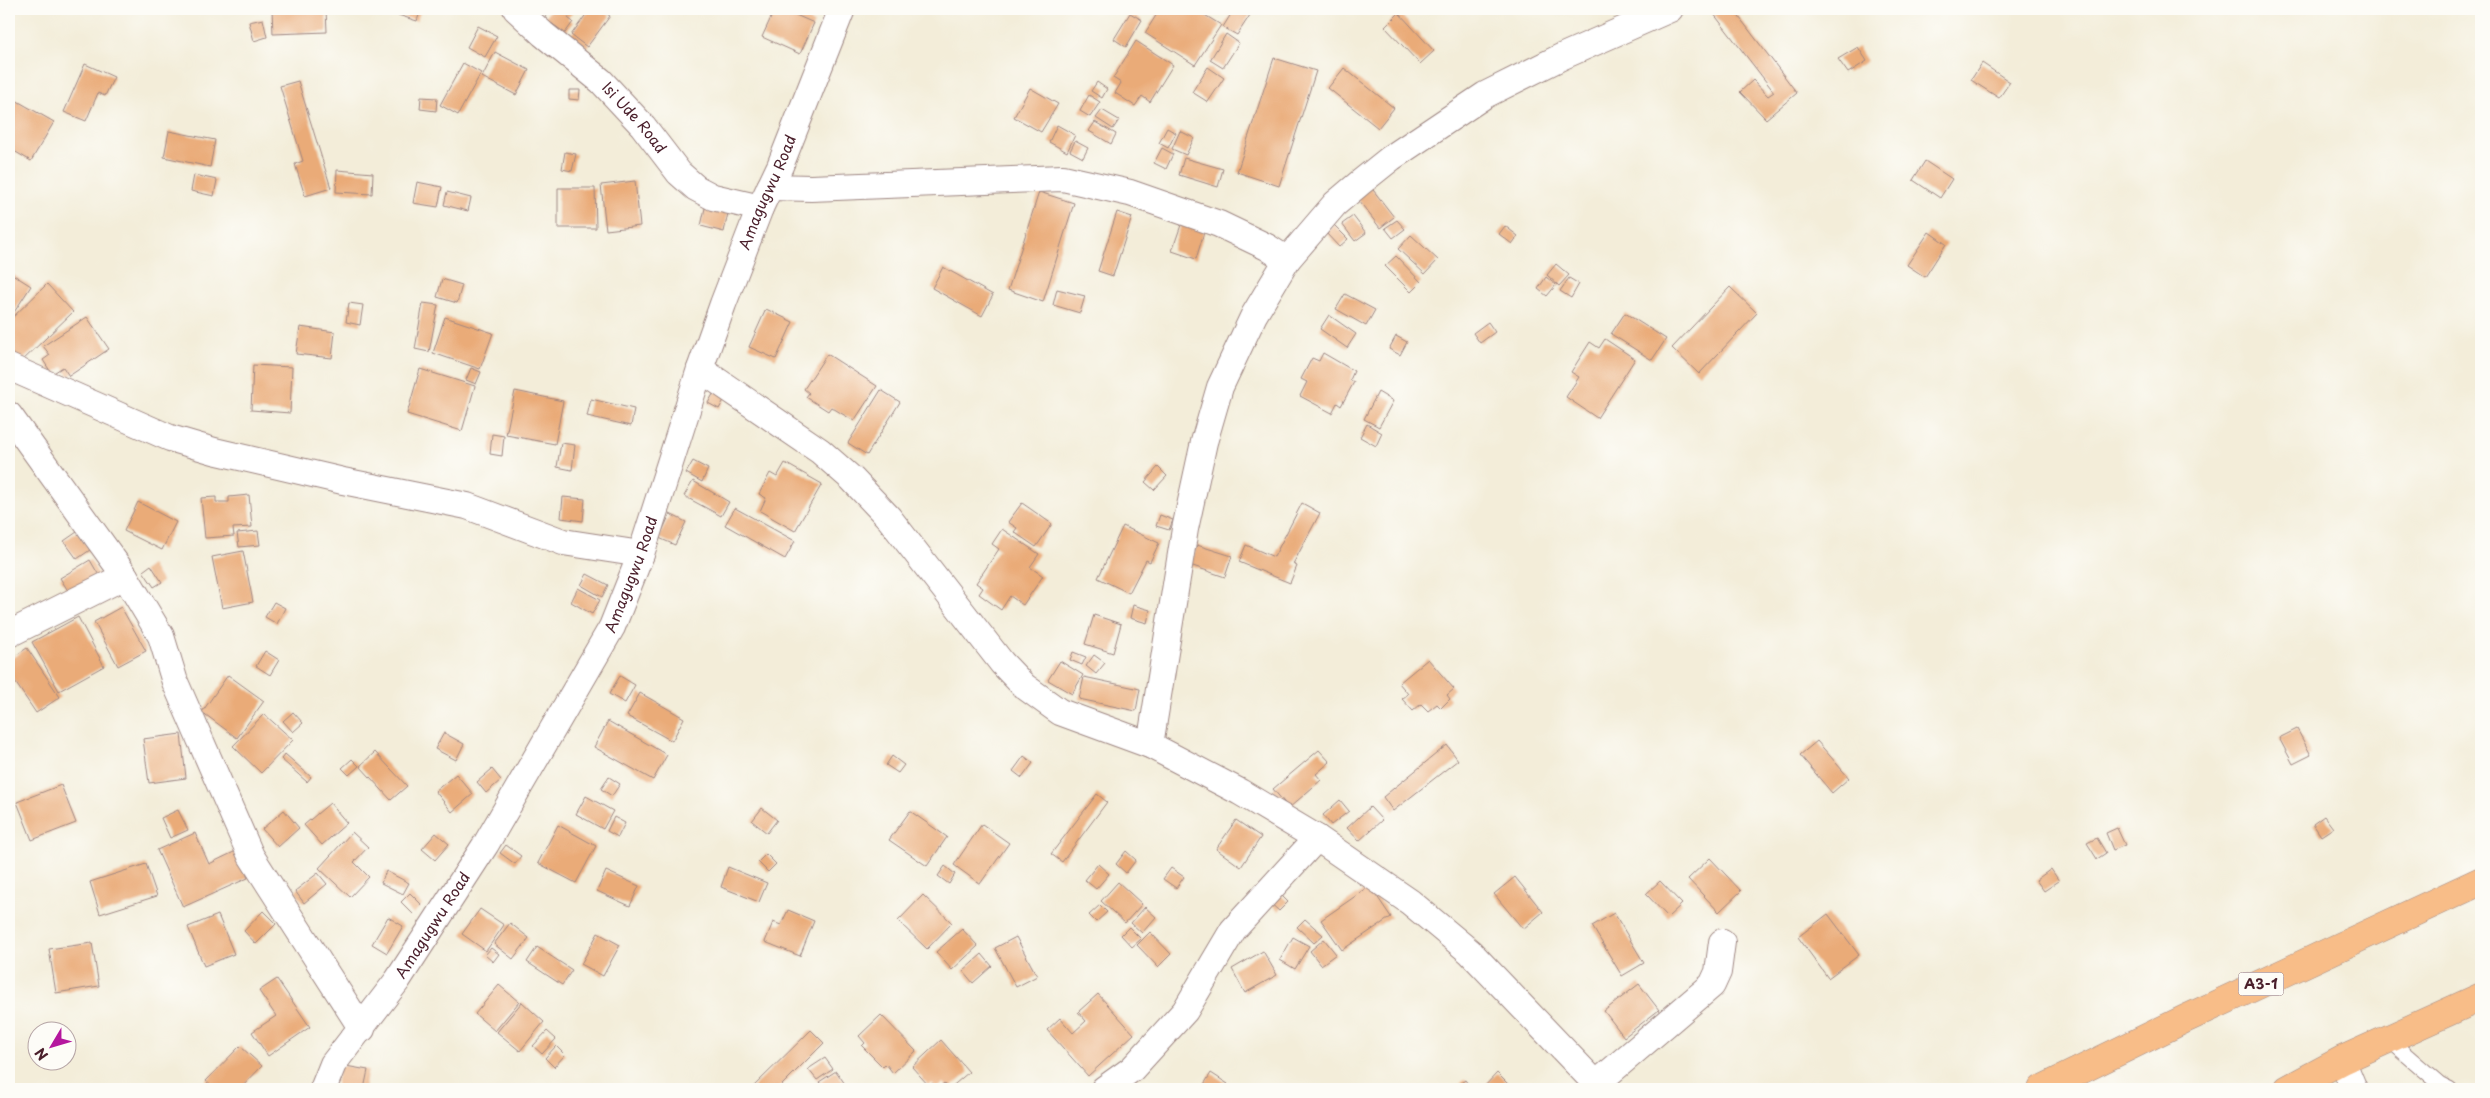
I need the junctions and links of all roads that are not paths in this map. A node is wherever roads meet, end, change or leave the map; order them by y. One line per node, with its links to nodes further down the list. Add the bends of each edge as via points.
1 (516, 9): 4 (street, Isi Ude Road, via 601,81 643,126 679,173 696,188 713,197)
2 (842, 9): 4 (street, Amagugwu Road)
3 (1670, 9): 5 (street, via 1561,56 1478,100 1390,158 1361,182 1335,204)
4 (765, 198): 5 (street, Isi Ude Road, via 811,188 1063,178 1130,193 1219,224); 7 (street, Amagugwu Road)
5 (1286, 260): 12 (street, via 1234,354 1212,415 1185,529)
6 (9, 367): 9 (street, via 170,438 214,452 467,506 563,542)
7 (700, 369): 9 (street, Amagugwu Road); 12 (street, via 820,451 852,479 889,518 1002,663 1024,686 1060,712)
8 (9, 415): 10 (street)
9 (641, 554): 17 (street, Amagugwu Road, via 612,627 486,844)
10 (125, 576): 11 (street); 17 (street, via 161,636 175,682 252,856)
11 (9, 634)
12 (1150, 745): 13 (street)
13 (1317, 838): 20 (street, via 1410,902 1464,946); 22 (street, via 1233,930 1185,1011 1132,1069)
14 (2481, 881): 23 (highway, A3-1)
15 (1722, 942): 20 (street, via 1718,972 1712,985)
16 (2481, 997): 18 (highway)
17 (362, 1029): 21 (street, Amagugwu Road, via 333,1064)
18 (2388, 1039): 19 (highway); 26 (lane)
19 (2342, 1060): 24 (highway); 25 (street)
20 (1599, 1086)
21 (323, 1089)
22 (1104, 1089)
23 (2042, 1089)
24 (2288, 1089)
25 (2354, 1089)
26 (2450, 1089)

